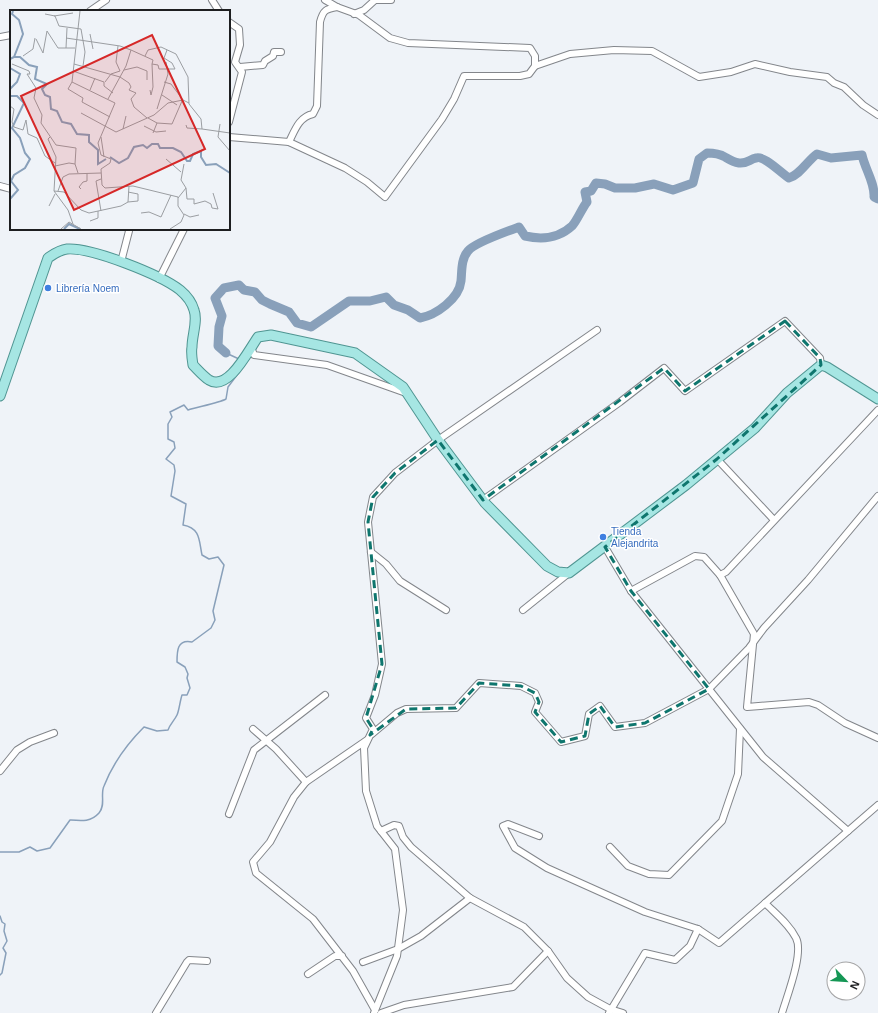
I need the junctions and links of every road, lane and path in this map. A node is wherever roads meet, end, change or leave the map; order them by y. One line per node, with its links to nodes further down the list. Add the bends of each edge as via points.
1 (106, 0): 7 (street)
2 (212, 0): 8 (street)
3 (325, 0): 6 (street)
4 (375, 0): 5 (street); 9 (street, via 364,10)
5 (391, 0)
6 (337, 7): 9 (street); 19 (street, via 326,9 320,22 317,106 313,114 305,116 298,124)
7 (91, 10)
8 (218, 10)
9 (354, 14): 14 (street, via 390,38 408,43 530,48 535,56)
10 (230, 23): 15 (street, via 240,29 240,46 235,62)
11 (10, 35): 12 (street)
12 (0, 37)
13 (282, 52): 15 (street, via 274,52 263,65)
14 (535, 66): 16 (street, via 570,54 614,50 652,51 699,77 731,72 754,64 827,77 844,87); 19 (street, via 529,74 520,76 464,76 442,119 385,198 345,168)
15 (240, 67): 17 (street, via 242,72)
16 (878, 115)
17 (230, 118)
18 (230, 137): 19 (street)
19 (289, 142)
20 (0, 186): 21 (street)
21 (10, 189)
22 (128, 230): 24 (street)
23 (184, 230): 25 (street)
24 (121, 262): 25 (main road); 30 (main road, via 75,249 56,252 48,258)
25 (159, 279): 27 (main road, via 180,290 188,298 195,320 193,365 208,380 224,382)
26 (597, 330): 33 (street)
27 (249, 350): 29 (street, via 254,355 327,365); 29 (main road, via 258,337 270,334 355,353 403,387)
28 (821, 365): 31 (main road); 34 (main road, via 787,393 754,428); 36 (street, via 820,358 785,321 685,391 664,368)
29 (407, 393): 33 (main road)
30 (0, 396)
31 (878, 399)
32 (878, 410): 37 (street)
33 (438, 440): 36 (main road); 39 (street, via 395,473 373,497 368,522)
34 (717, 459): 37 (street); 38 (main road)
35 (878, 496): 45 (street)
36 (483, 500): 40 (main road, via 547,566 558,572)
37 (774, 520): 41 (street, via 726,572)
38 (604, 547): 40 (main road); 42 (street)
39 (371, 552): 43 (street, via 386,564 400,581); 51 (street, via 382,664 375,695 366,718 373,729)
40 (569, 573): 44 (street)
41 (720, 575): 42 (street, via 704,557 695,556); 45 (street, via 754,634)
42 (631, 591): 46 (street)
43 (446, 610)
44 (523, 610)
45 (754, 642): 46 (street); 52 (street, via 747,707 809,702)
46 (709, 689): 49 (street); 51 (street, via 645,723 615,727 600,706 589,714 585,736 561,742 535,712 539,702 535,693 521,686 479,684 456,708 406,709 397,713)
47 (325, 695): 53 (street)
48 (253, 729): 53 (street)
49 (740, 729): 59 (street, via 763,757); 61 (street, via 738,774 722,821 669,875 649,874 628,866)
50 (54, 733): 54 (street, via 17,750)
51 (369, 737): 55 (street); 58 (street, via 364,748 366,791)
52 (878, 738)
53 (266, 740): 55 (street); 57 (street, via 254,750)
54 (0, 771)
55 (306, 782): 67 (street, via 294,798 270,842 253,862 256,873 312,919)
56 (878, 805): 59 (street)
57 (229, 814)
58 (381, 831): 62 (street, via 394,825 399,826 403,838 411,847); 65 (street, via 395,848 403,910)
59 (848, 831): 63 (street)
60 (539, 836): 64 (street, via 508,824 503,826 515,848 547,868 645,912)
61 (610, 847)
62 (470, 898): 65 (street, via 421,936); 66 (street, via 524,927)
63 (765, 903): 64 (street, via 719,943); 75 (street, via 797,940 798,961)
64 (698, 929): 71 (street, via 690,946 675,960 645,953)
65 (398, 949): 69 (street); 72 (street)
66 (548, 951): 71 (street, via 567,978 588,997); 72 (street, via 513,987)
67 (342, 956): 70 (street, via 335,956); 72 (street)
68 (206, 961): 73 (street, via 187,962)
69 (363, 962)
70 (308, 974)
71 (610, 1011): 74 (street)
72 (376, 1012)
73 (156, 1013)
74 (623, 1013)
75 (782, 1013)

